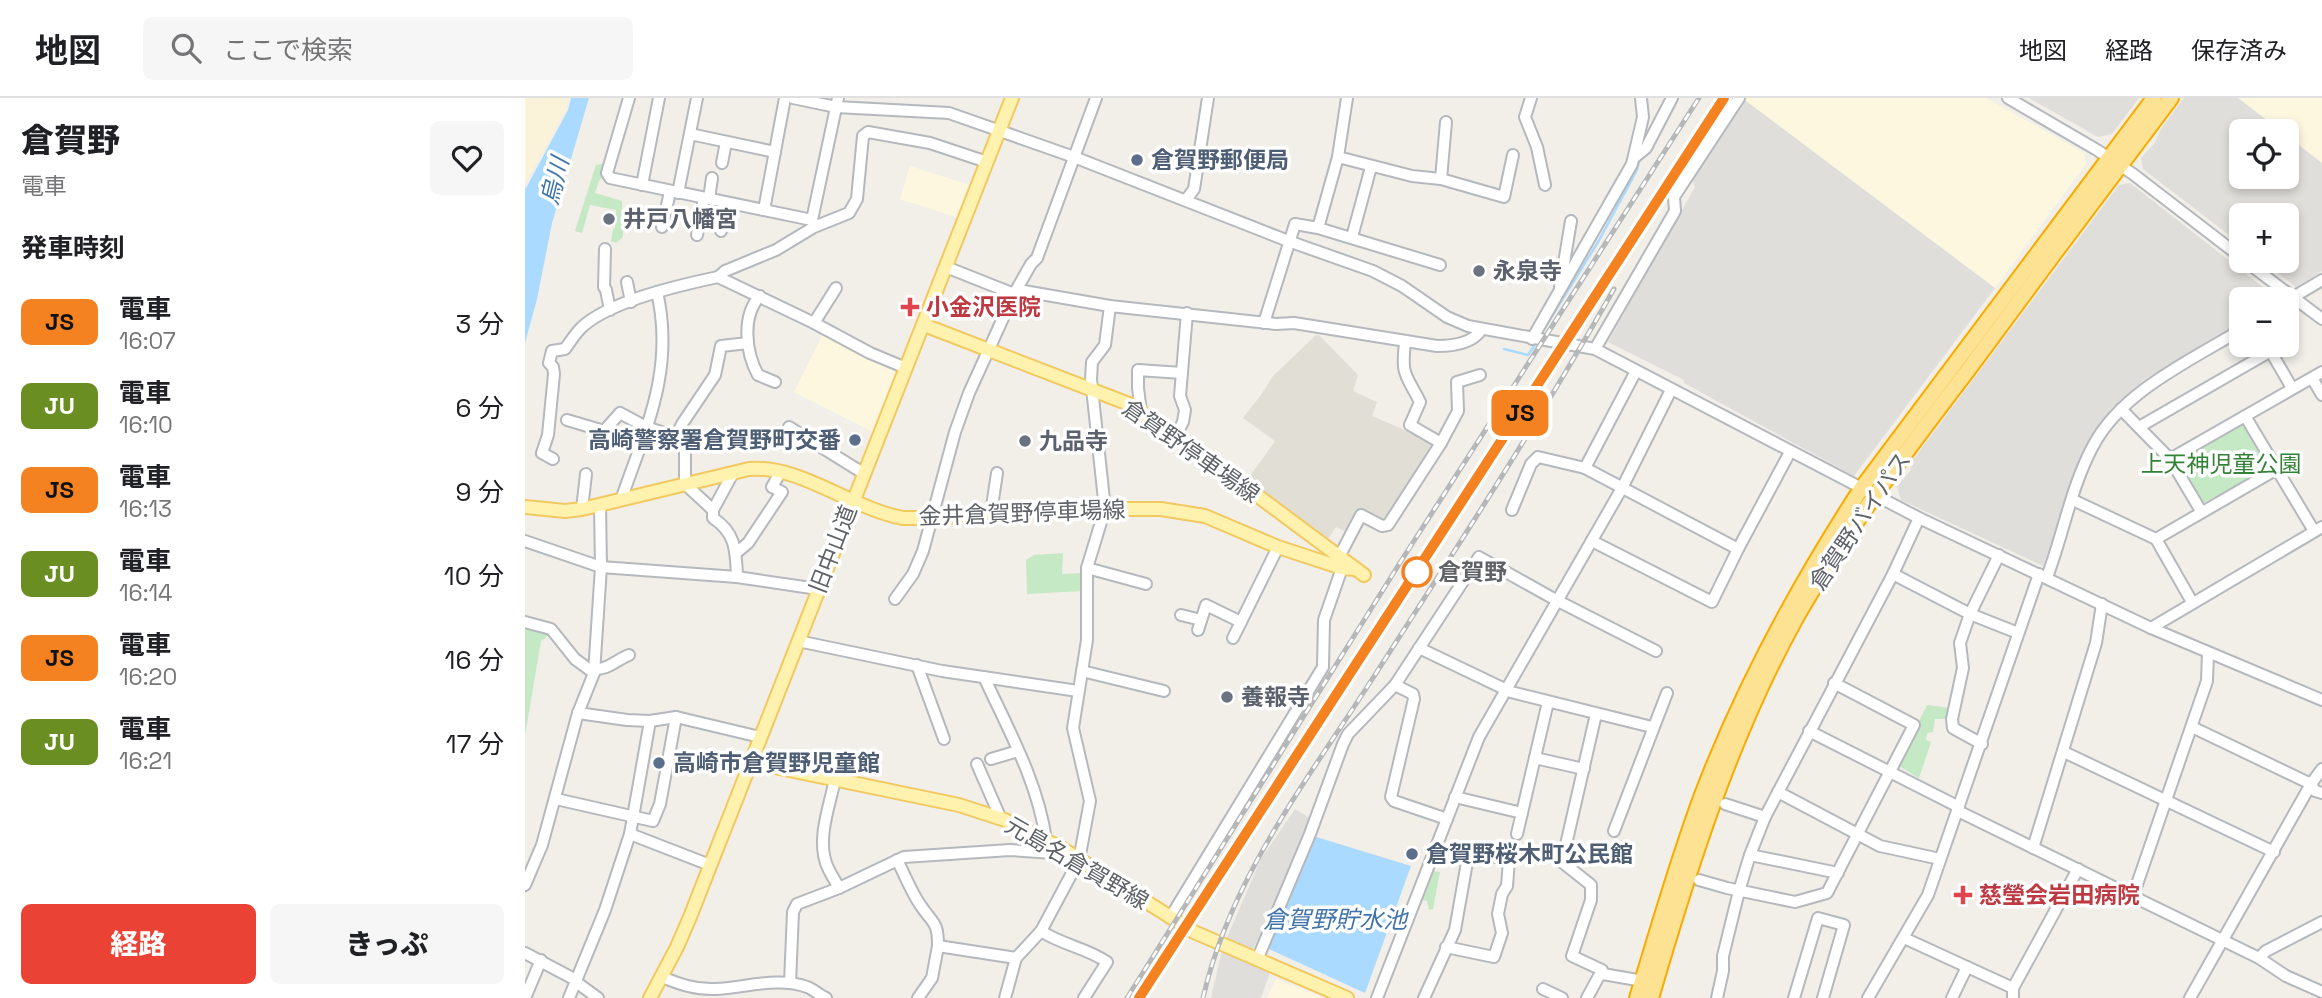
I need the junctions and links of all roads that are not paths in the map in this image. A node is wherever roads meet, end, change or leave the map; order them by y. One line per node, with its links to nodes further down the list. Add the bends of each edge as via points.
1 (629, 98): 37 (street, via 607,173 610,178)
2 (659, 98): 37 (street)
3 (697, 98): 24 (street)
4 (785, 98): 26 (street)
5 (793, 98): 19 (street)
6 (887, 98): 20 (street)
7 (911, 98): 21 (street)
8 (1012, 98): 23 (main road, 旧中山道)
9 (1095, 98): 28 (street)
10 (1208, 98): 41 (street, via 1194,189)
11 (1347, 98): 29 (street)
12 (1531, 98): 38 (street, via 1525,117)
13 (1641, 98): 30 (street, via 1643,117)
14 (1672, 98): 30 (street, via 1646,148)
15 (1739, 98): 81 (street, via 1674,197 1675,211)
16 (2008, 98): 32 (street)
17 (2154, 98): 32 (highway, 倉賀野バイパス)
18 (2171, 98): 32 (highway, 倉賀野バイパス)
19 (837, 103): 20 (street); 45 (street)
20 (884, 110): 21 (street)
21 (908, 111): 23 (street, via 949,113)
22 (1446, 122): 36 (street)
23 (999, 130): 28 (street); 31 (main road, 旧中山道)
24 (690, 134): 25 (street); 39 (street)
25 (726, 142): 26 (street); 33 (street)
26 (775, 152): 43 (street)
27 (1513, 155): 36 (street, via 1504,197)
28 (1074, 157): 41 (street); 63 (street, via 1037,258)
29 (1338, 157): 34 (street); 47 (street)
30 (1635, 157): 64 (street)
31 (987, 162): 45 (street, via 930,143 868,132 863,136 855,206 849,214); 55 (main road, 旧中山道)
32 (2115, 162): 52 (street); 117 (highway, 倉賀野バイパス)
33 (722, 163)
34 (1371, 167): 36 (street); 50 (street)
35 (712, 178): 40 (street)
36 (1441, 179)
37 (642, 185): 39 (street)
38 (1545, 185)
39 (674, 192): 40 (street); 46 (street)
40 (706, 199): 42 (street); 49 (street)
41 (1187, 201): 51 (street)
42 (726, 203): 43 (street); 48 (street)
43 (764, 210): 45 (street)
44 (1571, 221): 64 (street)
45 (813, 223): 57 (street, via 776,250)
46 (662, 227)
47 (1318, 228): 50 (street); 51 (street, via 1295,224)
48 (721, 231)
49 (697, 235)
50 (1352, 237): 54 (street)
51 (1291, 242): 74 (street); 76 (street, via 1385,277 1447,317)
52 (2229, 248)
53 (605, 249): 70 (street, via 604,287)
54 (1440, 265)
55 (946, 267): 63 (street); 75 (main road, 旧中山道)
56 (2259, 273): 60 (street)
57 (718, 277): 62 (street); 66 (street)
58 (2322, 281): 65 (street)
59 (627, 282): 67 (street)
60 (2276, 287)
61 (837, 288): 73 (street)
62 (657, 292): 67 (street); 99 (street, via 664,321 664,351 654,409)
63 (1016, 292): 69 (street); 82 (street)
64 (1559, 293): 78 (street)
65 (2299, 294)
66 (760, 296): 73 (street); 79 (street, via 750,312)
67 (631, 302): 70 (street)
68 (2299, 305): 72 (street)
69 (1111, 306): 71 (street); 92 (street, via 1105,345 1092,362)
70 (610, 310): 107 (street, via 580,322 565,349 552,351 549,427 542,453)
71 (1187, 313): 74 (street); 87 (street)
72 (2322, 319)
73 (814, 323): 85 (street)
74 (1264, 323): 80 (street, via 1294,323)
75 (924, 325): 82 (main road, 倉賀野停車場線); 85 (main road, 旧中山道)
76 (1481, 330): 78 (street); 80 (street, via 1472,339 1451,346)
77 (2229, 337): 95 (street)
78 (1532, 339): 81 (street)
79 (748, 342): 90 (street, via 758,375); 103 (street, via 721,346 715,375)
80 (1405, 343): 104 (street, via 1402,368 1420,402 1410,425)
81 (1594, 349): 86 (street)
82 (990, 350): 92 (main road, 倉賀野停車場線); 130 (street, via 955,432)
83 (2254, 357): 101 (street)
84 (2274, 357): 91 (street)
85 (906, 368): 112 (main road, 旧中山道)
86 (1636, 371): 93 (street); 108 (street)
87 (1182, 373): 96 (street, via 1139,370); 102 (street, via 1180,396 1185,410)
88 (1480, 375): 104 (street, via 1457,382 1458,411)
89 (2317, 375): 91 (street); 94 (street)
90 (775, 382)
91 (2292, 388): 97 (street)
92 (1093, 389): 96 (main road, 倉賀野停車場線); 124 (street)
93 (1671, 390): 105 (street); 116 (street)
94 (2322, 395)
95 (2121, 409): 101 (street); 119 (street, via 2093,446)
96 (1141, 412): 102 (main road, 倉賀野停車場線)
97 (2245, 415): 106 (street); 109 (street)
98 (567, 421): 99 (street, via 604,431 620,413)
99 (646, 427): 103 (street); 118 (street)
100 (789, 427): 112 (street)
101 (2139, 427): 106 (street)
102 (1176, 435): 140 (main road, 倉賀野停車場線)
103 (676, 437): 115 (street, via 685,442)
104 (1441, 443): 140 (street, via 1388,525 1361,515)
105 (1790, 452): 117 (street); 136 (street)
106 (2170, 459): 127 (street)
107 (553, 460)
108 (1585, 468): 116 (street); 126 (street, via 1538,457)
109 (2277, 469): 127 (street); 131 (street)
110 (781, 471): 114 (main road, 金井倉賀野停車場線, via 759,468); 120 (main road, 金井倉賀野停車場線); 137 (street, via 772,487 782,492 748,543)
111 (997, 472): 128 (street)
112 (863, 473): 120 (main road, 旧中山道)
113 (586, 474): 123 (street)
114 (733, 474): 115 (main road, 金井倉賀野停車場線); 125 (street)
115 (685, 484): 118 (main road, 金井倉賀野停車場線); 125 (street)
116 (1622, 488): 134 (street); 136 (street)
117 (1867, 492): 129 (street); 244 (highway, 倉賀野バイパス, via 1817,557 1755,673 1702,795); 265 (highway, 倉賀野バイパス, via 1755,702 1696,850)
118 (621, 500): 121 (main road, 金井倉賀野停車場線)
119 (2073, 500): 132 (street); 143 (street)
120 (852, 501): 130 (main road, 金井倉賀野停車場線, via 895,516); 146 (main road, 旧中山道)
121 (600, 505): 123 (main road, 金井倉賀野停車場線); 139 (street)
122 (526, 507): 123 (main road, 金井倉賀野停車場線, via 565,512)
123 (582, 509)
124 (1105, 509): 128 (main road, 金井倉賀野停車場線); 135 (main road, 金井倉賀野停車場線, via 1143,508 1205,516); 141 (street)
125 (713, 510): 137 (street, via 713,518 729,532)
126 (1512, 510)
127 (2201, 512): 132 (street)
128 (991, 513): 130 (main road, 金井倉賀野停車場線)
129 (1919, 517): 138 (street); 142 (street)
130 (932, 518): 147 (street, via 918,562)
131 (2318, 529): 149 (street)
132 (2156, 539): 149 (street)
133 (526, 540): 139 (street)
134 (1592, 541): 136 (street, via 1712,602); 148 (street)
135 (1278, 547): 140 (main road, 金井倉賀野停車場線); 154 (street)
136 (1738, 549)
137 (736, 553): 144 (street)
138 (1999, 555): 143 (street); 151 (street)
139 (601, 567): 144 (street); 164 (street)
140 (1350, 567): 228 (street, via 1324,620 1323,667)
141 (1087, 568): 145 (street); 165 (street)
142 (1893, 574): 151 (street); 167 (street)
143 (2043, 575): 150 (street); 156 (street)
144 (737, 577): 146 (street)
145 (1146, 584)
146 (818, 589): 158 (main road, 旧中山道)
147 (895, 600)
148 (1556, 600): 159 (street, via 1479,557); 160 (street); 169 (street)
149 (2192, 602): 155 (street)
150 (2102, 604): 155 (street); 186 (street, via 2096,643)
151 (1970, 614): 156 (street); 184 (street, via 1960,643 1963,668 1952,719 1953,728)
152 (1181, 615): 154 (street, via 1200,625 1206,605)
153 (525, 622): 164 (street, via 551,629 575,659)
154 (1241, 622): 157 (street)
155 (2151, 628): 161 (street)
156 (2018, 633): 184 (street)
157 (1233, 638)
158 (798, 641): 163 (street); 182 (main road, 旧中山道)
159 (1419, 648): 168 (street); 169 (street)
160 (1656, 651)
161 (2208, 653): 173 (street); 180 (street, via 2207,681)
162 (629, 655): 164 (street)
163 (916, 666): 166 (street); 183 (street)
164 (594, 671): 175 (street)
165 (1082, 671): 170 (street); 171 (street)
166 (984, 677): 170 (street); 185 (street)
167 (1834, 683): 181 (street); 193 (street, via 1914,724)
168 (1395, 685): 207 (street, via 1414,699 1391,797); 239 (street, via 1348,734)
169 (1504, 689): 174 (street); 198 (street)
170 (1078, 691): 219 (street, via 1073,729 1090,801)
171 (1164, 691)
172 (1667, 693): 179 (street)
173 (2322, 701)
174 (1548, 702): 176 (street); 187 (street)
175 (578, 713): 178 (street); 199 (street)
176 (1597, 714): 179 (street); 191 (street)
177 (675, 717): 178 (street); 182 (street); 204 (street, via 660,804 653,821)
178 (650, 721): 204 (street)
179 (1652, 727): 208 (street)
180 (2192, 727): 195 (street); 200 (street)
181 (1809, 732): 193 (street); 196 (street)
182 (760, 737): 189 (main road, 旧中山道)
183 (944, 739)
184 (1982, 744): 202 (street)
185 (1018, 751): 188 (street); 212 (street, via 1043,817)
186 (2064, 752): 200 (street); 213 (street)
187 (1535, 758): 191 (street); 203 (street)
188 (991, 760)
189 (751, 762): 194 (main road, 元島名倉賀野線); 220 (main road, 旧中山道)
190 (977, 764): 206 (street)
191 (1584, 769): 241 (street, via 1562,862 1591,885 1591,900 1572,956)
192 (2322, 769): 195 (street)
193 (1890, 772): 202 (street); 211 (street)
194 (835, 779): 206 (main road, 元島名倉賀野線, via 959,805); 225 (street, via 823,836 827,864)
195 (2311, 784): 197 (street); 215 (street)
196 (1777, 792): 205 (street); 211 (street)
197 (2322, 793)
198 (1455, 797): 203 (street); 207 (street)
199 (556, 799): 204 (street); 224 (street)
200 (2165, 801): 215 (street); 227 (street)
201 (1725, 804): 205 (street)
202 (1958, 809): 213 (street); 217 (street)
203 (1522, 813): 210 (street)
204 (635, 815): 209 (street)
205 (1765, 817): 216 (street)
206 (1001, 819): 212 (main road, 元島名倉賀野線)
207 (1447, 819): 260 (street)
208 (1613, 831)
209 (629, 834): 220 (street); 243 (street)
210 (1517, 834)
211 (1857, 834): 217 (street, via 1880,846); 222 (street)
212 (1046, 840): 214 (main road, 元島名倉賀野線)
213 (2033, 848): 221 (street)
214 (1063, 849): 218 (street); 219 (main road, 元島名倉賀野線)
215 (2274, 852): 232 (street)
216 (1749, 855): 222 (street); 226 (street)
217 (1940, 859): 231 (street, via 1928,895)
218 (897, 860): 225 (street); 233 (street, via 921,907 936,925)
219 (1079, 860): 228 (main road, 元島名倉賀野線); 230 (street)
220 (710, 864): 242 (main road, 旧中山道)
221 (2078, 869): 227 (street); 248 (street)
222 (1838, 873): 226 (street, via 1827,893 1795,902)
223 (1699, 880): 226 (street)
224 (525, 885)
225 (839, 888): 245 (street, via 795,907)
226 (1739, 891): 266 (street)
227 (2133, 896): 232 (street)
228 (1170, 918): 239 (main road, 元島名倉賀野線)
229 (2322, 922): 237 (street)
230 (1041, 931): 236 (street); 258 (street, via 1108,962)
231 (1904, 938): 240 (street); 269 (street)
232 (2223, 940): 237 (street); 271 (street)
233 (938, 946): 236 (street); 256 (street, via 932,978)
234 (1446, 947): 234 (street, via 1455,930 1469,851 1509,860 1498,914 1502,933 1494,957); 261 (street)
235 (525, 953): 238 (street)
236 (1016, 958): 257 (street)
237 (2259, 958): 247 (street)
238 (541, 960): 243 (street); 251 (street)
239 (1257, 960): 259 (main road, 元島名倉賀野線)
240 (1967, 967): 248 (street); 270 (street)
241 (1603, 974): 244 (street); 263 (street)
242 (662, 977): 249 (street); 254 (main road, 旧中山道)
243 (576, 981): 252 (street); 253 (street)
244 (1643, 981): 264 (highway, 倉賀野バイパス)
245 (790, 983): 249 (street, via 734,986); 250 (street, via 809,988)
246 (1543, 989): 262 (street)
247 (2322, 992)
248 (2013, 993)
249 (716, 994)
250 (814, 995): 255 (street)
251 (525, 998)
252 (569, 998)
253 (598, 998)
254 (650, 998)
255 (826, 998)
256 (918, 998)
257 (1005, 998)
258 (1084, 998)
259 (1347, 998)
260 (1377, 998)
261 (1424, 998)
262 (1562, 998)
263 (1587, 998)
264 (1637, 998)
265 (1651, 998)
266 (1717, 998)
267 (1794, 998): 268 (street, via 1818,918 1844,925)
268 (1823, 998)
269 (1868, 998)
270 (1952, 998)
271 (2190, 998)

